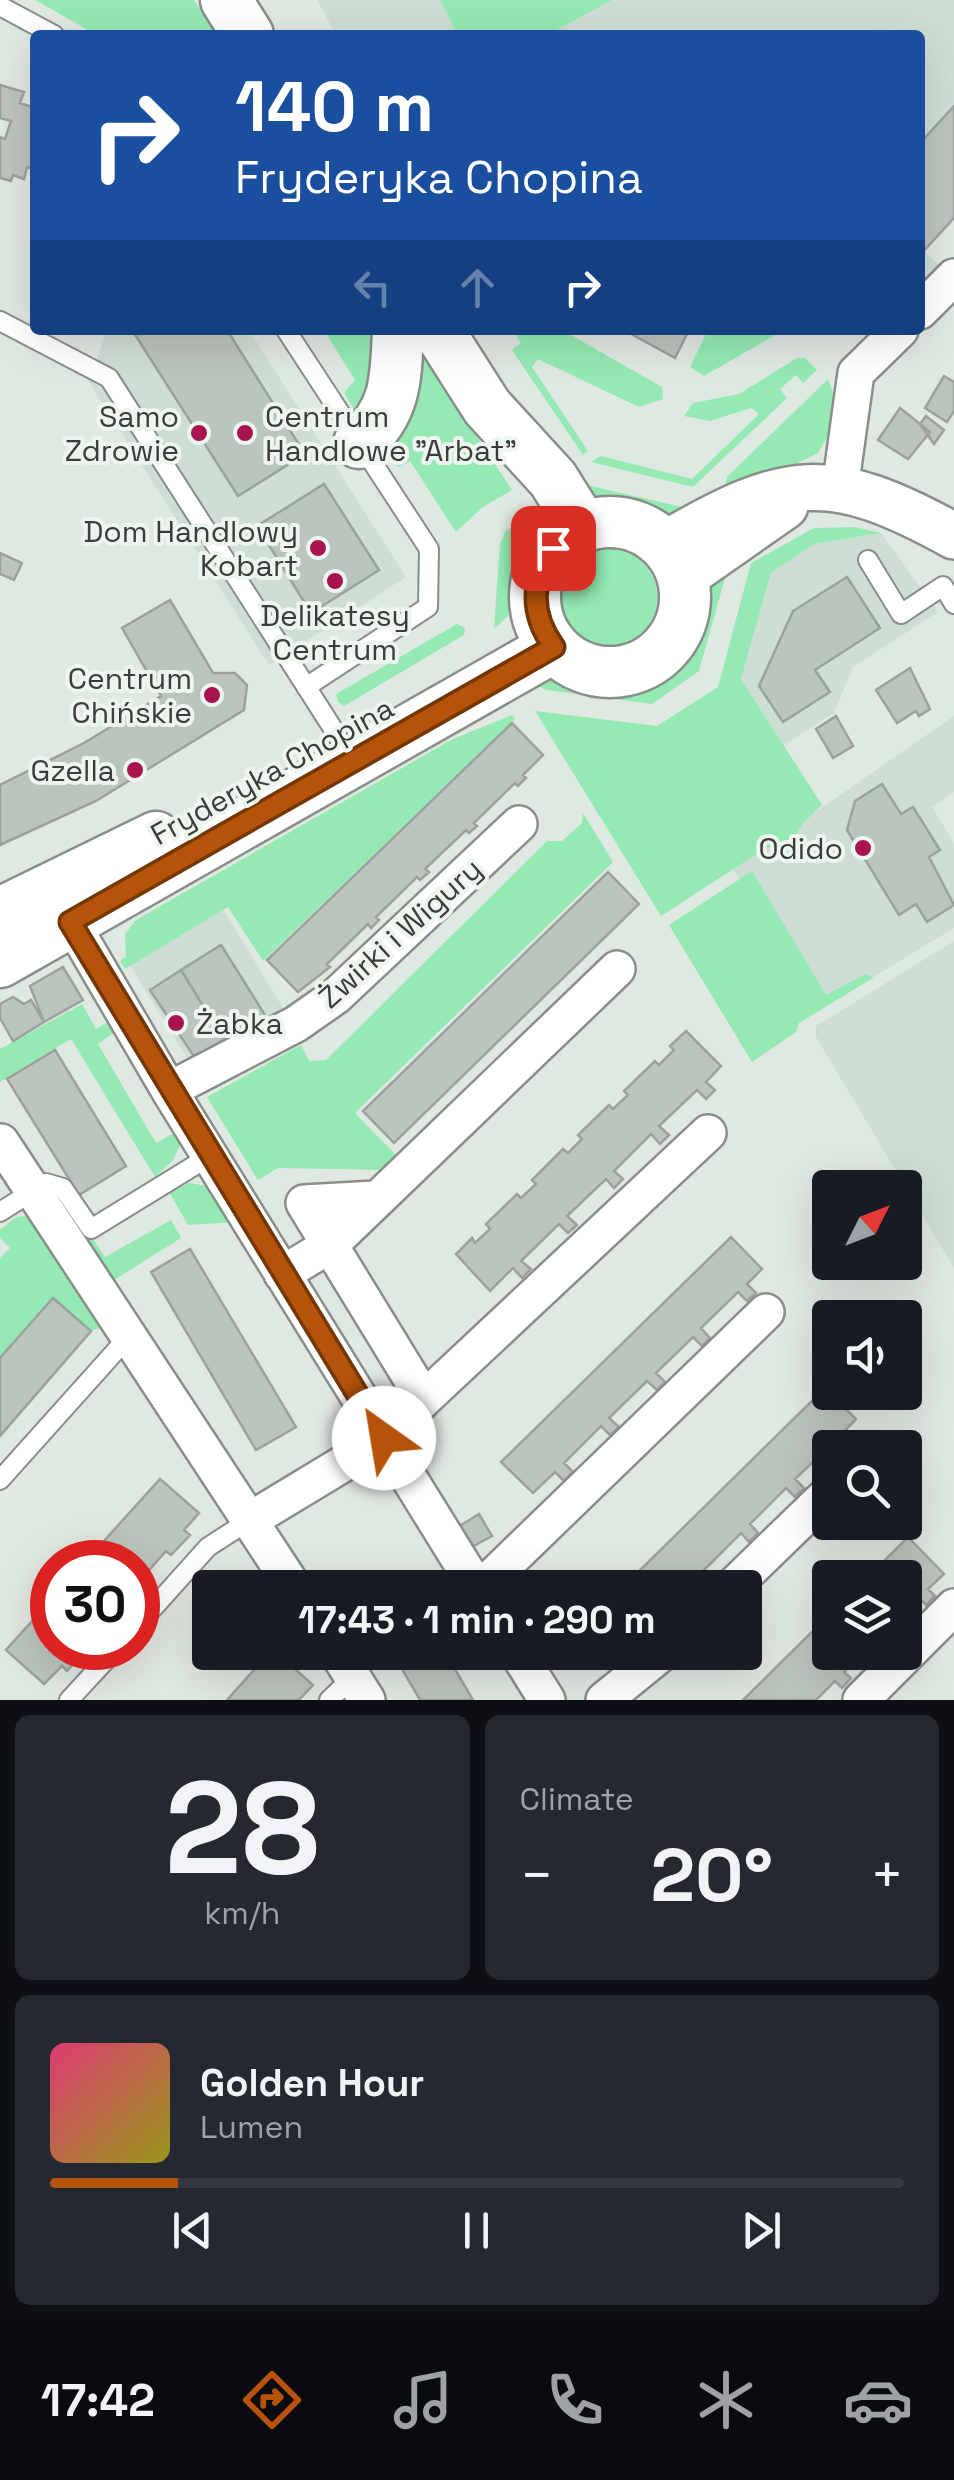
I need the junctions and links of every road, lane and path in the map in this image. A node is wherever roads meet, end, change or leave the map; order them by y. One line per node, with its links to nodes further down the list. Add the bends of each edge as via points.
1 (0, 6): 2 (lane)
2 (45, 30)
3 (954, 277): 4 (street)
4 (925, 306)
5 (0, 322): 18 (lane, via 110,378)
6 (289, 335): 10 (lane)
7 (398, 335): 10 (main road, via 394,397)
8 (441, 335): 13 (main road, via 488,407 553,479)
9 (895, 335): 11 (street, via 856,374)
10 (359, 443): 18 (lane, via 429,549 428,607)
11 (826, 488): 12 (street, via 889,501); 15 (street, via 770,491)
12 (954, 536)
13 (568, 537): 15 (main road, via 626,524); 17 (main road, via 537,580)
14 (868, 560): 16 (lane, via 901,614 943,586)
15 (673, 561): 17 (main road, via 682,616 664,650 648,662 608,672 569,661)
16 (954, 604)
17 (546, 632): 19 (main road, Fryderyka Chopina); 22 (main road, Fryderyka Chopina)
18 (306, 687): 19 (lane)
19 (336, 736): 21 (main road, Fryderyka Chopina, via 161,834)
20 (519, 824): 25 (street, Żwirki i Wigury, via 336,996)
21 (0, 913)
22 (70, 922): 23 (main road, Fryderyka Chopina); 25 (street)
23 (0, 962)
24 (617, 969): 30 (street)
25 (169, 1090): 28 (street)
26 (708, 1133): 36 (street)
27 (2, 1142): 29 (street)
28 (210, 1156): 29 (lane, via 90,1229 64,1188 46,1183); 33 (street)
29 (32, 1190): 31 (lane); 35 (street)
30 (376, 1199): 32 (street); 32 (street, via 304,1203)
31 (0, 1212)
32 (330, 1245): 33 (street); 36 (street)
33 (282, 1274): 37 (street)
34 (766, 1312): 43 (street)
35 (130, 1335): 38 (lane); 40 (street)
36 (424, 1399): 37 (street)
37 (384, 1438): 40 (street); 42 (street)
38 (0, 1480)
39 (812, 1509): 44 (street)
40 (250, 1520): 41 (street); 45 (lane, via 208,1547)
41 (282, 1570)
42 (468, 1570)
43 (498, 1570)
44 (750, 1570)
45 (160, 1600)
46 (954, 1607): 53 (street)
47 (97, 1670): 50 (lane)
48 (528, 1670): 51 (street)
49 (641, 1670): 52 (street)
50 (69, 1700)
51 (547, 1700)
52 (604, 1700)
53 (861, 1700)

